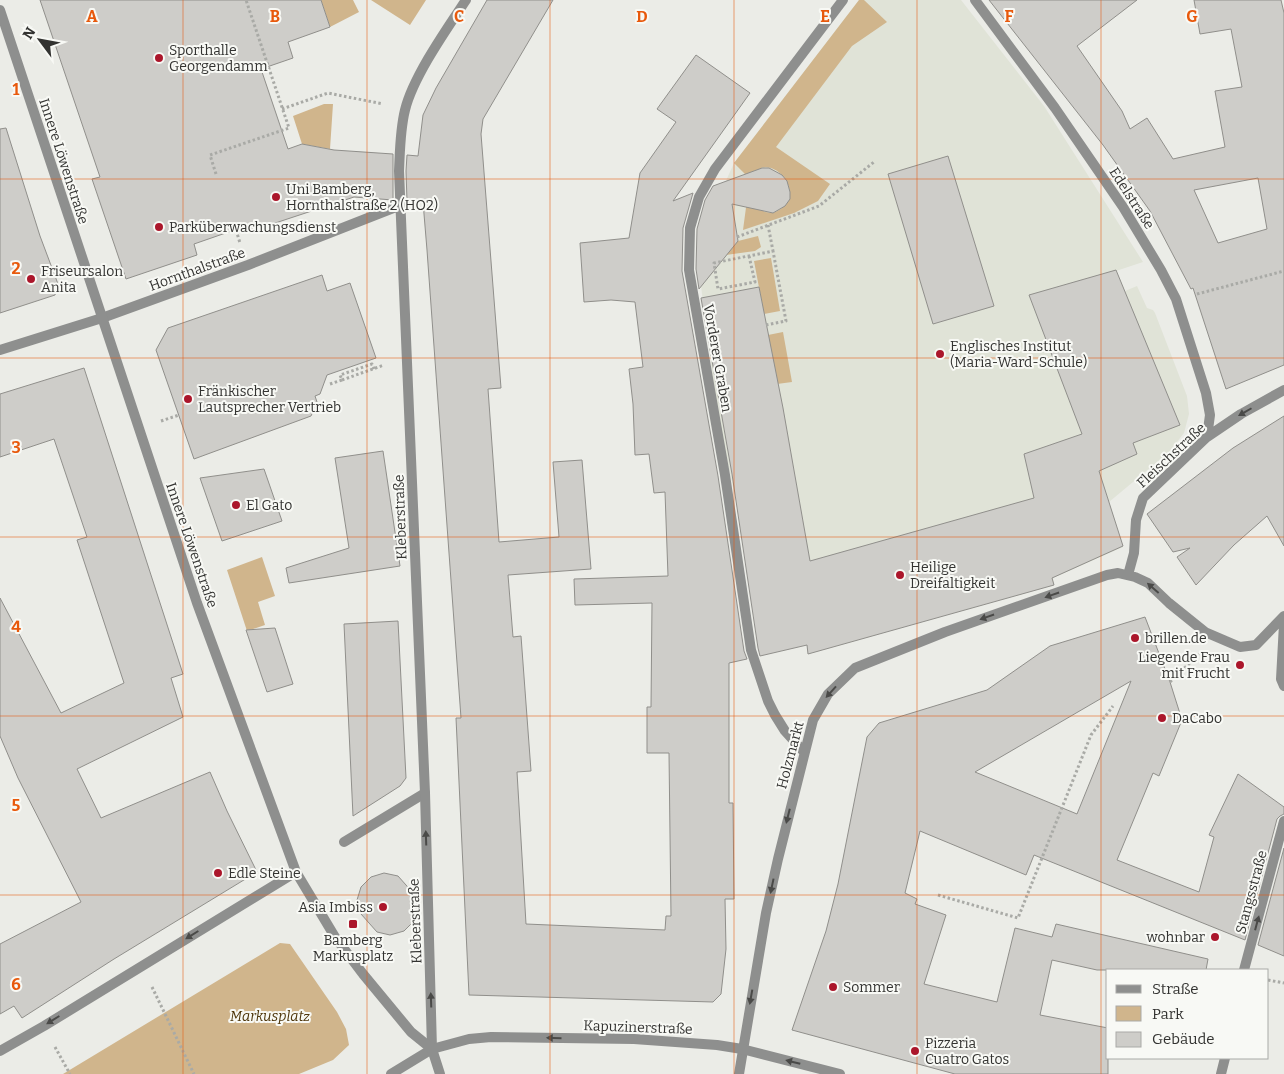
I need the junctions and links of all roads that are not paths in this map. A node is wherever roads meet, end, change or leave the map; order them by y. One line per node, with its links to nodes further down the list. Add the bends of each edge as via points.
1 (466, 0): 5 (street, Kleberstraße, via 418,77 405,109 400,136)
2 (843, 0): 14 (street, Vorderer Graben, via 715,169 699,197 690,228 689,270 725,475 751,650 768,702 785,731)
3 (975, 0): 9 (street, Edelstraße, via 1124,207 1176,299 1206,393 1210,415)
4 (0, 10): 6 (street, Innere Löwenstraße)
5 (401, 205): 6 (street, Hornthalstraße); 15 (street, Kleberstraße)
6 (102, 318): 7 (street, Hornthalstraße); 18 (street, Innere Löwenstraße, via 196,603)
7 (0, 350)
8 (1284, 390): 9 (street, Fleischstraße, one-way to 9)
9 (1207, 437): 10 (street, Fleischstraße, via 1143,498 1136,520 1134,552)
10 (1128, 575): 11 (street, Holzmarkt, one-way to 10, via 1256,646 1240,647 1205,632 1148,583); 14 (street, Holzmarkt, one-way to 14, via 1108,575 945,632 855,668 828,694 813,720)
11 (1284, 616)
12 (1284, 624): 13 (street, via 1281,679)
13 (1284, 686)
14 (804, 752): 21 (street, Holzmarkt, one-way to 21, via 766,913)
15 (425, 793): 17 (street); 20 (street, Kleberstraße, one-way to 15)
16 (1284, 821): 19 (street, Stangsstraße, one-way to 16)
17 (344, 842)
18 (296, 872): 20 (street, Innere Löwenstraße, via 335,937 362,974 411,1032); 22 (street, one-way to 22)
19 (1244, 969)
20 (432, 1049): 21 (street, Kapuzinerstraße, one-way to 20, via 679,1041 491,1037); 24 (street); 25 (street, Kleberstraße)
21 (742, 1050): 26 (street, Holzmarkt); 27 (street, Kapuzinerstraße, one-way to 21)
22 (0, 1051)
23 (1225, 1059): 28 (street)
24 (391, 1074)
25 (440, 1074)
26 (739, 1074)
27 (840, 1074)
28 (1221, 1074)

